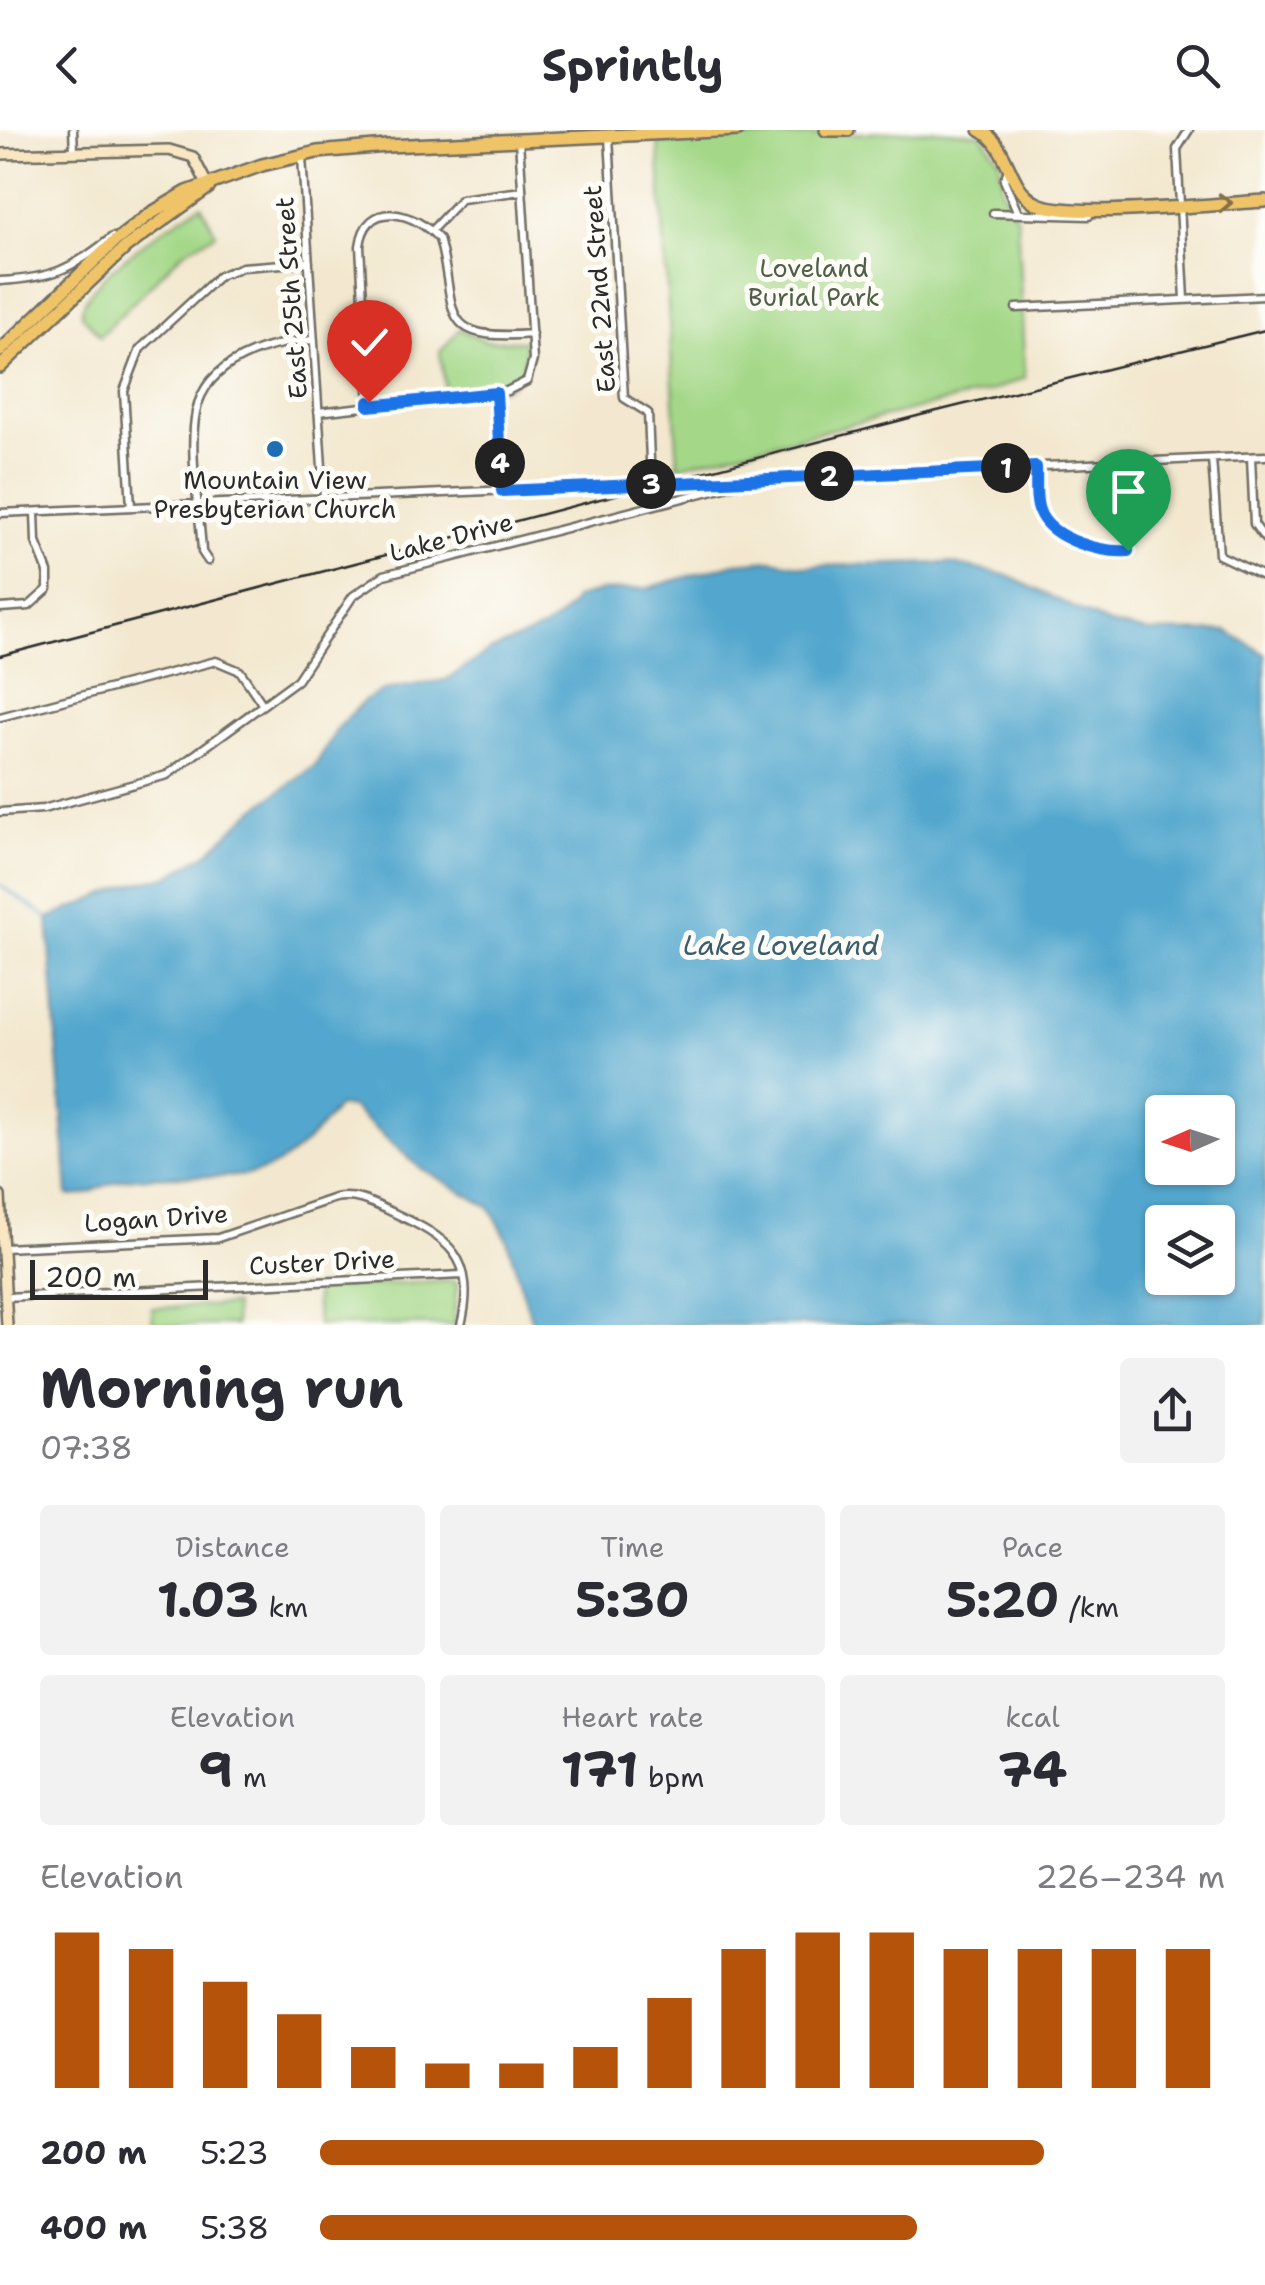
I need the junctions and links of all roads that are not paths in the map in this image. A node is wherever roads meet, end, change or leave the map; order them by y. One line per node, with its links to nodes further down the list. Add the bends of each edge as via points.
1 (73, 130): 11 (street)
2 (738, 130): 9 (highway)
3 (826, 130): 4 (highway)
4 (848, 130)
5 (980, 130): 14 (highway)
6 (1005, 130): 14 (highway)
7 (1189, 130): 18 (street, via 1177,149)
8 (538, 135): 9 (highway); 10 (highway)
9 (609, 136): 42 (street, East 22nd Street, via 623,390 626,403 648,414)
10 (518, 140): 13 (highway); 16 (street)
11 (74, 151): 12 (street); 15 (street, via 184,153)
12 (0, 154)
13 (302, 155): 15 (highway); 24 (street, East 25th Street)
14 (1007, 161): 19 (highway, via 1020,190 1046,208); 20 (street, via 1004,180)
15 (209, 187): 23 (highway, via 175,198); 32 (highway, via 126,247)
16 (522, 190): 22 (street, via 461,199); 29 (street)
17 (1265, 202): 18 (highway, one-way to 17)
18 (1180, 205): 19 (highway); 27 (street)
19 (1116, 208): 20 (street, via 1075,216 1028,217)
20 (1017, 211): 21 (street)
21 (993, 213)
22 (431, 231): 29 (street, via 459,321 484,336); 34 (street, via 395,212 377,216 363,233)
23 (122, 235): 25 (street, via 56,275); 31 (highway)
24 (308, 262): 30 (street, East 25th Street); 46 (street, via 242,267 218,276 140,348 124,391)
25 (0, 281)
26 (1265, 296): 27 (street)
27 (1185, 298): 28 (street)
28 (1016, 308)
29 (532, 334): 33 (street, via 528,381)
30 (314, 340): 35 (street, East 25th Street); 45 (street, via 254,350 202,395 195,419)
31 (0, 349)
32 (0, 367)
33 (496, 393): 34 (street); 43 (street)
34 (369, 406): 35 (street)
35 (318, 412): 44 (street, East 25th Street)
36 (1265, 456): 37 (street)
37 (1251, 457): 38 (street); 49 (street, via 1254,524)
38 (1212, 459): 39 (street); 51 (street, via 1219,554)
39 (1124, 463): 40 (street); 40 (street, via 1128,551 1122,552 1094,548 1048,524 1038,507)
40 (1036, 467): 41 (street)
41 (752, 480): 42 (street); 53 (street, Lake Drive, via 376,579 353,596 302,675)
42 (651, 484): 43 (street)
43 (502, 491): 44 (street)
44 (324, 499): 45 (street)
45 (200, 504): 46 (street); 50 (street)
46 (131, 508): 47 (street)
47 (35, 512): 48 (street); 52 (street, via 48,589 28,606)
48 (0, 513)
49 (1265, 539)
50 (208, 561)
51 (1265, 577)
52 (0, 608)
53 (263, 705): 54 (street, via 240,671 216,662); 55 (street, Lake Drive, via 162,777 43,809)
54 (0, 717)
55 (0, 812)
56 (0, 1196): 57 (street)
57 (3, 1248): 58 (street, Logan Drive, via 218,1238 354,1197 440,1236); 59 (street)
58 (462, 1274): 59 (street, Custer Drive); 61 (street)
59 (5, 1297): 60 (street)
60 (7, 1325)
61 (461, 1325)

